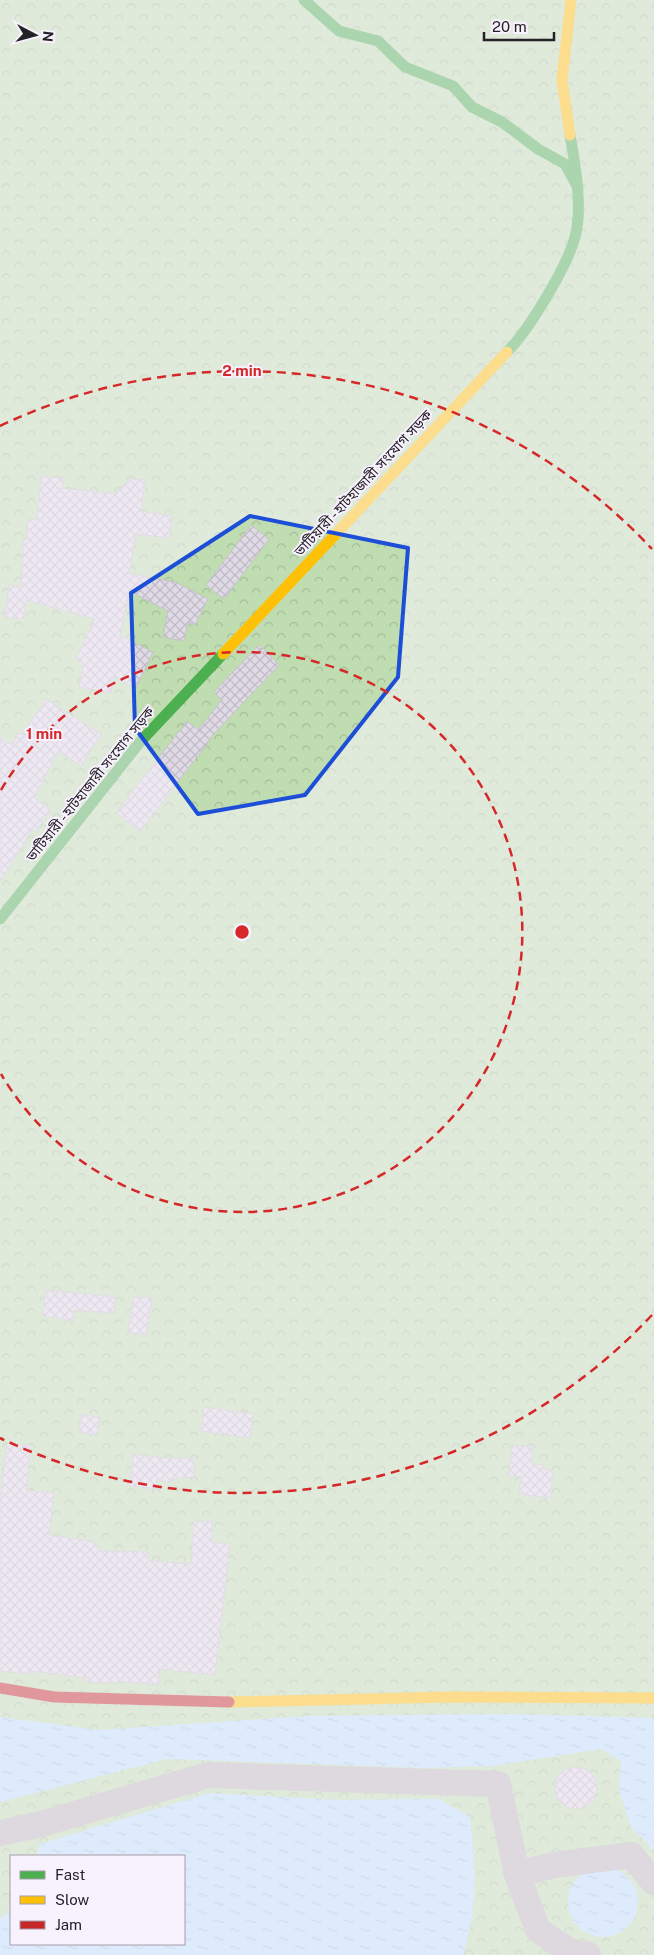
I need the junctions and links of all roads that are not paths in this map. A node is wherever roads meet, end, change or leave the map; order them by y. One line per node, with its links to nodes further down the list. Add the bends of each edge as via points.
1 (304, 0): 3 (main road, via 339,31 378,41 405,67 453,86 472,107 502,122 565,164)
2 (571, 0): 3 (main road, ভাটিয়ারী - হাটহাজারী সংযোগ সড়ক, via 562,80)
3 (578, 188): 4 (main road, ভাটিয়ারী - হাটহাজারী সংযোগ সড়ক, via 575,237 554,283 517,342 140,742)
4 (0, 919)
5 (0, 1688): 6 (main road, via 54,1697 250,1703 450,1697)
6 (654, 1698)
7 (0, 1833): 8 (street, via 208,1775 498,1784)
8 (517, 1874): 9 (street, via 554,1865 631,1855); 10 (street, via 538,1930 572,1953)
9 (654, 1882)
10 (588, 1955)

